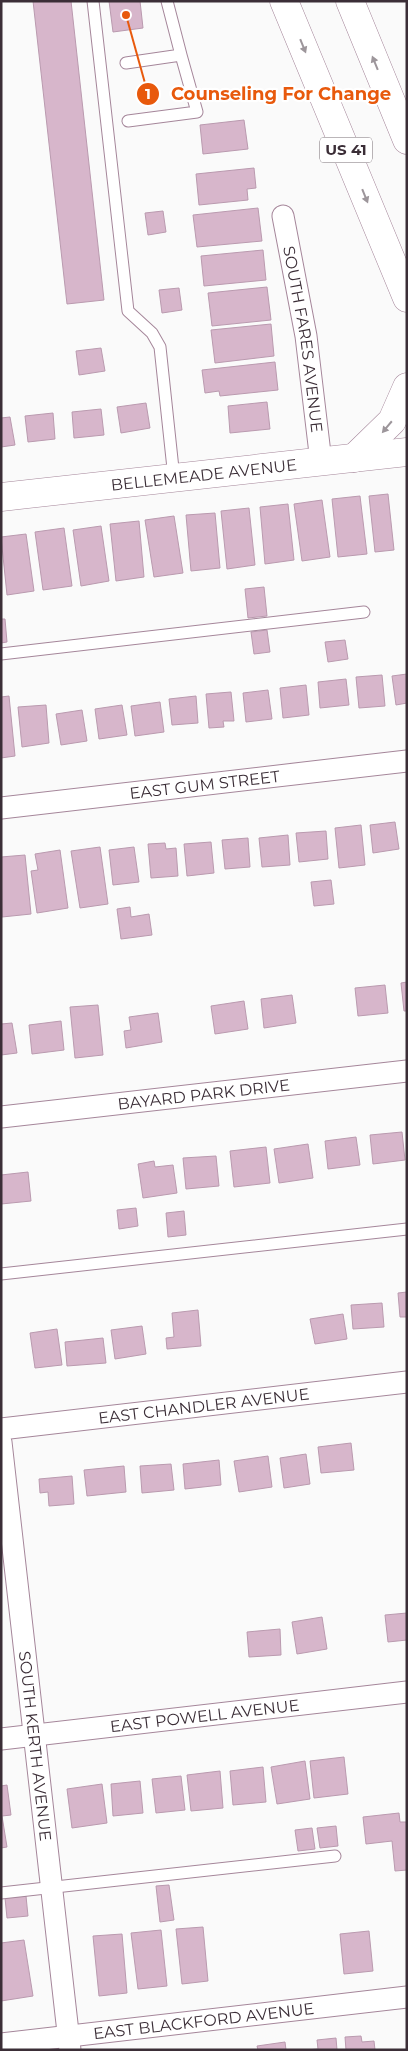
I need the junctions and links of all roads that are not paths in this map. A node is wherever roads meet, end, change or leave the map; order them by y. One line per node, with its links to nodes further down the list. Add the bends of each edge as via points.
1 (93, 1): 15 (lane, via 128,311 152,333 160,347)
2 (167, 1): 5 (lane)
3 (284, 1): 10 (main road, US 41, one-way to 10)
4 (350, 1): 8 (main road, one-way to 4)
5 (181, 55): 6 (lane); 7 (lane, via 197,112)
6 (126, 63)
7 (128, 121)
8 (407, 140)
9 (283, 216): 14 (street, SOUTH FARES AVENUE, via 306,336)
10 (407, 298)
11 (407, 387): 13 (main road, one-way to 13, via 392,421)
12 (407, 452): 13 (main road, BELLEMEADE AVENUE)
13 (354, 458): 14 (main road, BELLEMEADE AVENUE)
14 (321, 462): 15 (main road, BELLEMEADE AVENUE)
15 (174, 478): 16 (main road, BELLEMEADE AVENUE)
16 (1, 497)
17 (364, 612): 18 (lane)
18 (1, 654)
19 (407, 761): 20 (street, EAST GUM STREET)
20 (1, 808)
21 (407, 1071): 22 (street, BAYARD PARK DRIVE)
22 (1, 1118)
23 (407, 1229): 24 (lane)
24 (1, 1274)
25 (407, 1382): 26 (street, EAST CHANDLER AVENUE)
26 (1, 1429)
27 (1, 1442): 29 (street, SOUTH KERTH AVENUE)
28 (407, 1692): 29 (street, EAST POWELL AVENUE)
29 (34, 1735): 30 (street, EAST POWELL AVENUE); 32 (street, SOUTH KERTH AVENUE)
30 (1, 1739)
31 (335, 1856): 32 (lane)
32 (51, 1887): 33 (lane); 35 (street, SOUTH KERTH AVENUE)
33 (1, 1892)
34 (407, 1997): 35 (street, EAST BLACKFORD AVENUE)
35 (69, 2043): 36 (street, EAST BLACKFORD AVENUE)
36 (1, 2044)

